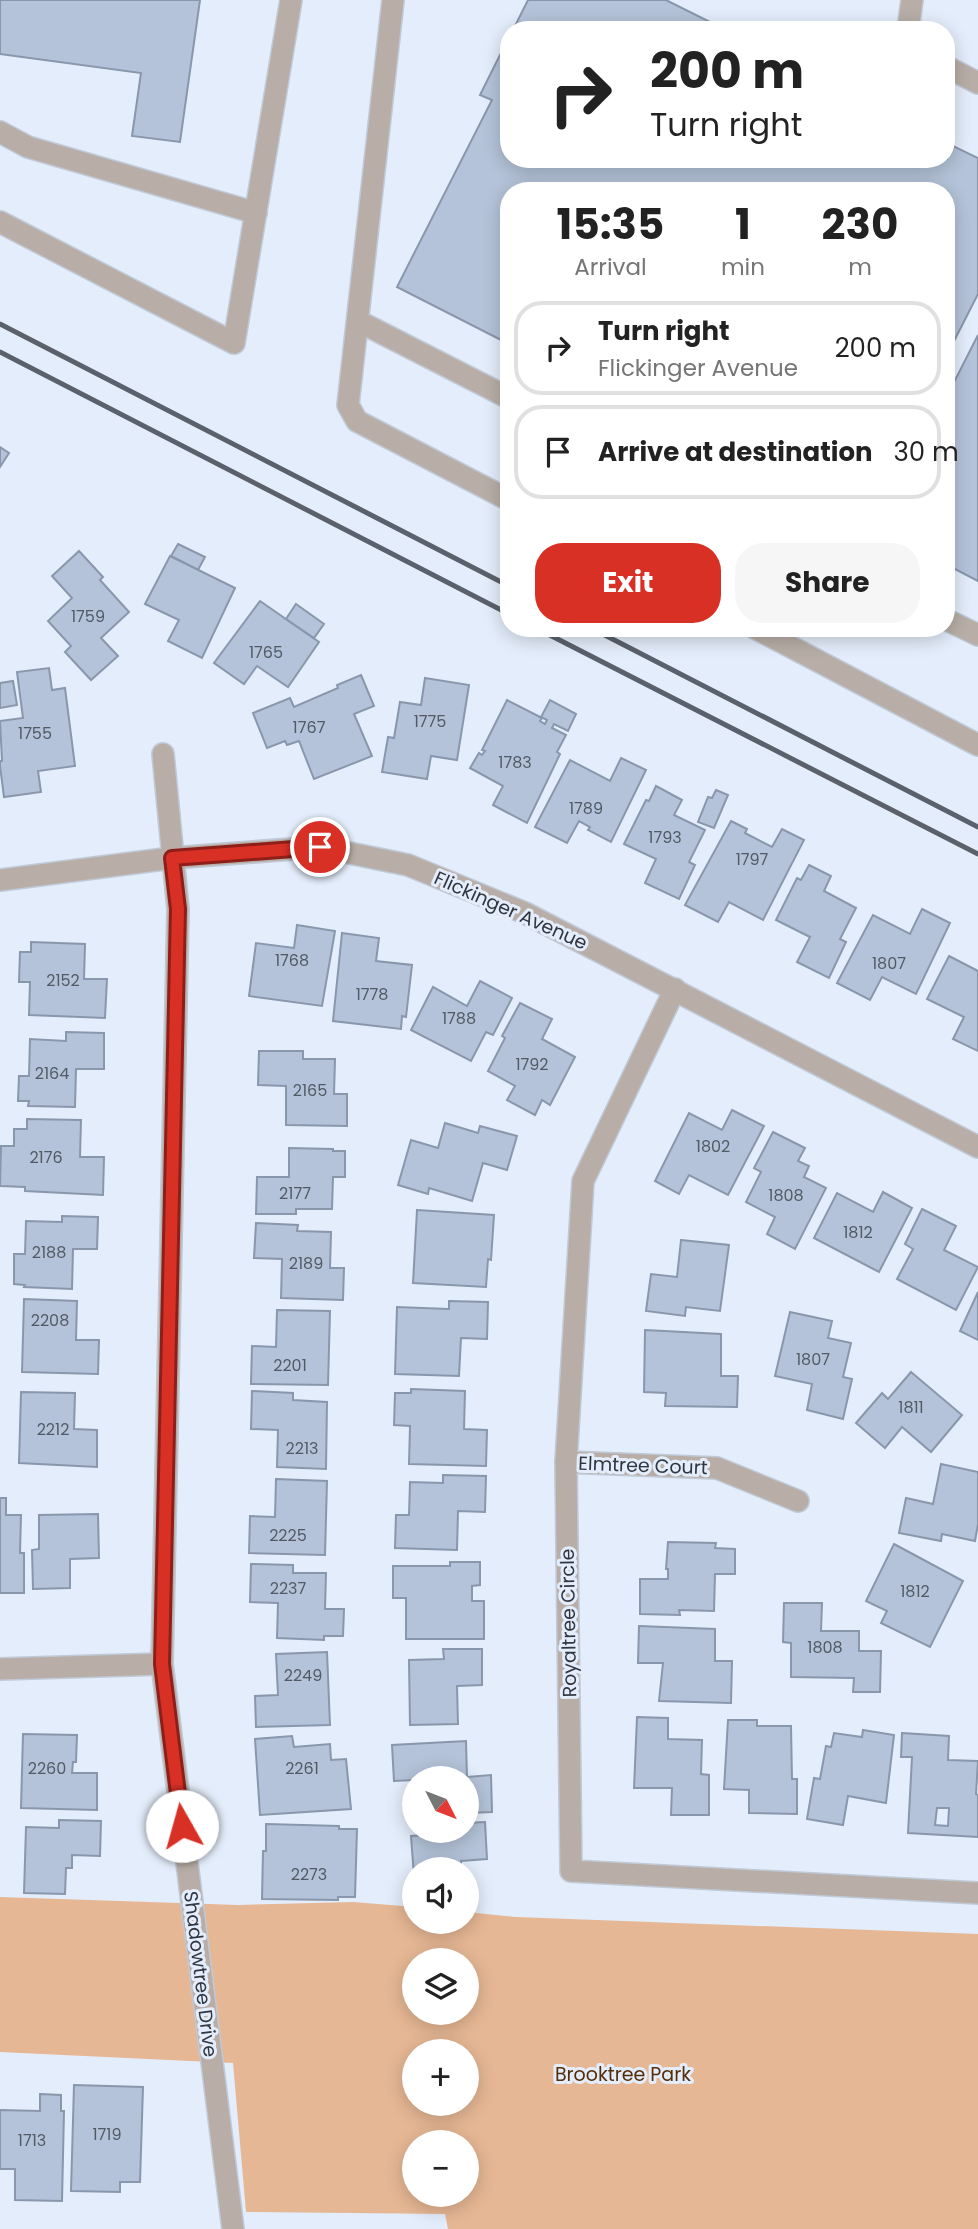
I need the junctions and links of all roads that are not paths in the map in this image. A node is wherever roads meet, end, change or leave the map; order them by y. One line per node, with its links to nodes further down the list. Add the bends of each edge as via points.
1 (291, 0): 8 (street)
2 (393, 0): 10 (street)
3 (912, 0): 4 (street)
4 (909, 21)
5 (955, 71): 6 (street)
6 (978, 83)
7 (0, 132): 8 (street, via 27,147)
8 (256, 213): 9 (street, via 234,343)
9 (0, 222)
10 (358, 321): 11 (street); 12 (street, via 348,405 357,421)
11 (500, 393)
12 (500, 495)
13 (955, 624): 14 (street)
14 (978, 635)
15 (772, 637): 16 (street)
16 (978, 745)
17 (163, 754): 18 (street, Shadowtree Drive)
18 (172, 858): 19 (street, Flickinger Avenue); 20 (street, Flickinger Avenue, via 320,847 408,865 525,913); 24 (street, Shadowtree Drive, via 178,909)
19 (0, 880)
20 (675, 989): 21 (street, Flickinger Avenue); 22 (street, Royaltree Circle, via 583,1181)
21 (978, 1147)
22 (566, 1462): 23 (street, Elmtree Court, via 717,1468); 26 (street, Royaltree Circle, via 571,1871)
23 (797, 1501)
24 (162, 1664): 25 (street); 27 (street, Shadowtree Drive)
25 (0, 1669)
26 (978, 1893)
27 (233, 2229)

